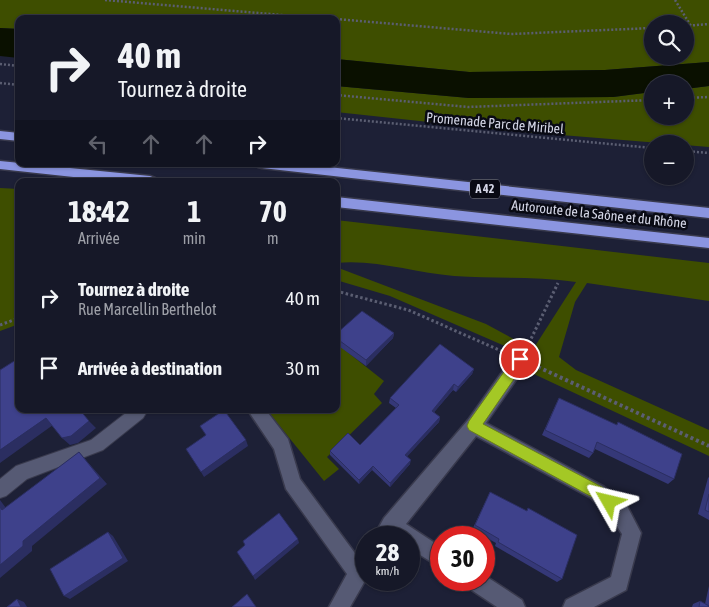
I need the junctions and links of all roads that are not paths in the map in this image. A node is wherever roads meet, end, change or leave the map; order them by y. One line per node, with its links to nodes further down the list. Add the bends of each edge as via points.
1 (0, 135): 2 (highway)
2 (15, 137)
3 (0, 165): 4 (highway)
4 (15, 167)
5 (19, 167): 7 (highway)
6 (289, 167): 9 (highway, Autoroute de la Saône et du Rhône / A 42)
7 (122, 178)
8 (340, 202): 10 (highway, Autoroute de la Saône et du Rhône / A 42)
9 (709, 213)
10 (709, 243)
11 (520, 359): 14 (street)
12 (138, 413): 15 (lane, via 97,445 22,472)
13 (258, 413): 17 (street, via 282,445 292,483)
14 (474, 426): 16 (street); 22 (street, via 597,492 620,513 632,533 619,583)
15 (0, 490)
16 (390, 526)
17 (355, 559)
18 (355, 580): 20 (street)
19 (491, 591): 21 (street)
20 (340, 607)
21 (515, 607)
22 (573, 607)

